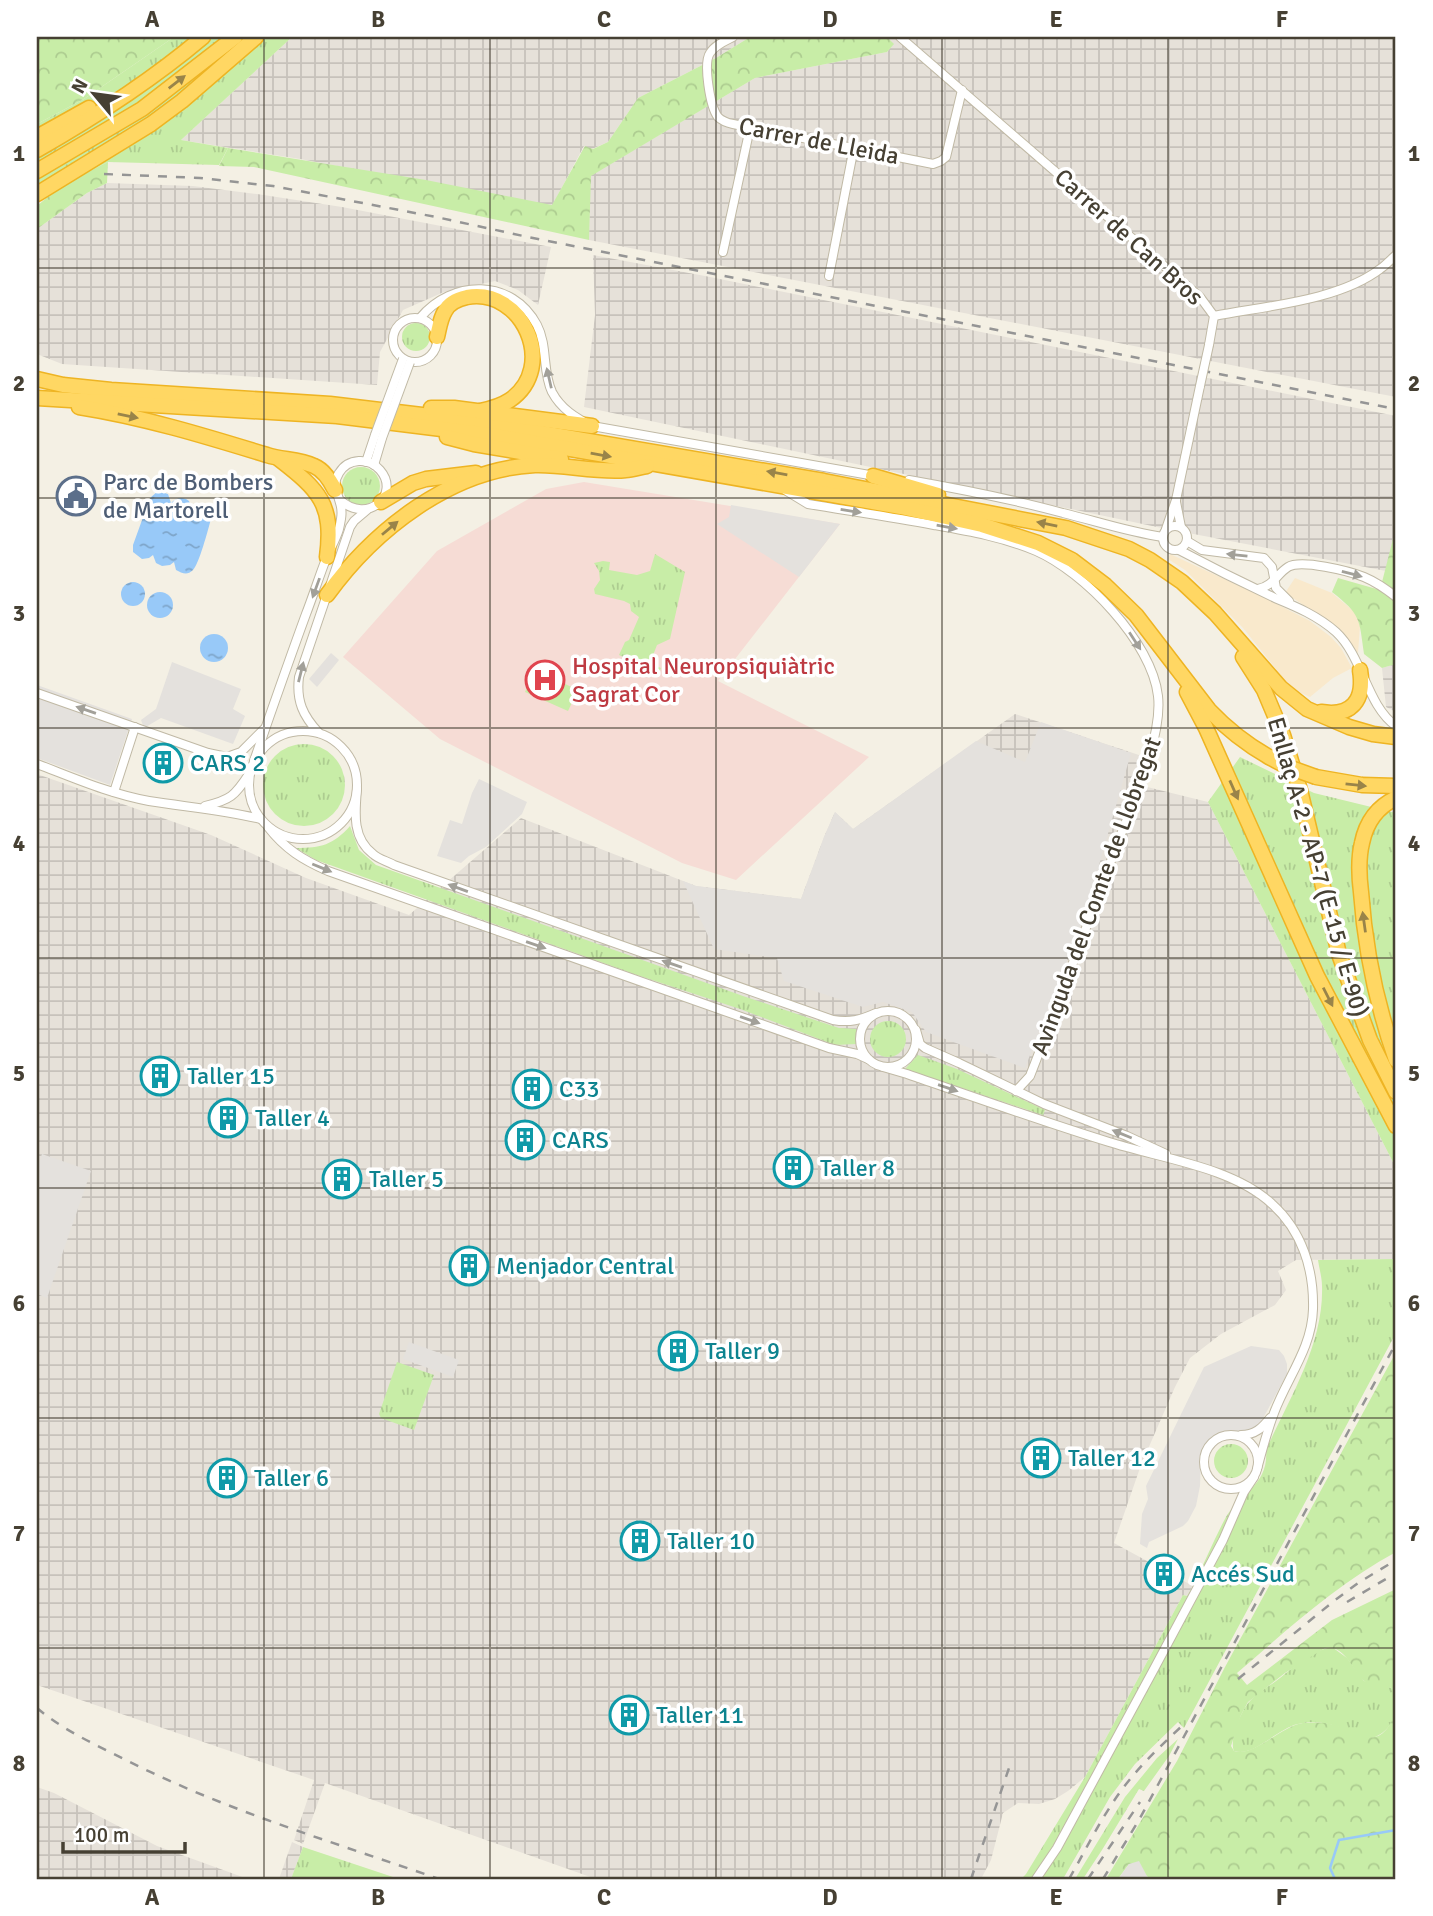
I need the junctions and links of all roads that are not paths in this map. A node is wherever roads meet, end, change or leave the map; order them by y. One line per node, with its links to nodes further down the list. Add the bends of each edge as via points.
1 (194, 37): 9 (highway, via 115,92)
2 (203, 37): 11 (highway, via 144,82)
3 (235, 37): 12 (highway, one-way to 3, via 142,109)
4 (733, 37): 8 (street, Carrer de Lleida, via 713,49 707,59 713,107 723,121)
5 (900, 37): 7 (street, Carrer de Can Bros)
6 (255, 38): 13 (highway, via 175,101); 14 (highway, via 151,124)
7 (962, 90): 10 (street, Carrer de Lleida, via 946,157 941,161 933,164); 18 (street, Carrer de Can Bros, via 1172,272)
8 (750, 128): 10 (street, Carrer de Lleida); 15 (street)
9 (37, 137)
10 (854, 147): 17 (street)
11 (37, 150)
12 (37, 170)
13 (37, 186)
14 (37, 194)
15 (723, 252)
16 (1396, 255): 18 (street, via 1380,270 1334,293)
17 (829, 275)
18 (1214, 316): 40 (street, Carrer de Can Bros, bridge)
19 (420, 318): 20 (street, via 433,326); 21 (street, via 402,321 393,333 394,348); 31 (street, one-way to 19, via 559,403 547,375 543,339 516,300 487,289 463,290 438,302)
20 (437, 337): 21 (street, via 427,358); 29 (highway, via 450,304 469,297 499,302 523,322 534,356 528,379 510,400)
21 (406, 360): 33 (street, bridge)
22 (37, 372): 24 (highway)
23 (37, 379): 24 (highway)
24 (63, 385): 28 (highway)
25 (37, 390): 27 (highway)
26 (37, 400): 27 (highway); 32 (highway, one-way to 32, via 137,418)
27 (108, 401): 30 (highway)
28 (379, 409): 29 (highway); 43 (highway, one-way to 28, via 683,456)
29 (480, 411): 31 (highway)
30 (412, 425): 34 (highway, one-way to 34); 35 (highway, via 474,444)
31 (592, 426): 37 (street)
32 (277, 458): 39 (highway, via 314,466); 49 (highway, via 321,500 328,516)
33 (370, 463): 39 (street, via 357,460 345,465 335,482); 41 (street, via 386,482)
34 (653, 464): 35 (highway); 38 (highway)
35 (599, 469): 36 (highway, via 534,466)
36 (501, 470): 41 (highway, via 426,479); 52 (highway, one-way to 36, via 360,554 415,508 449,489)
37 (873, 476): 43 (highway); 45 (street, via 952,488 1140,534)
38 (778, 485): 55 (highway, via 901,507 1038,542 1072,560 1113,592); 79 (street, Avinguda del Comte de Llobregat, one-way to 79, via 808,503 981,533 1037,552 1087,586 1121,620 1146,658 1158,694 1156,731 1037,1059)
39 (337, 495): 42 (street, via 352,509); 49 (street, via 342,518)
40 (1176, 499): 44 (street, Carrer de Can Bros); 45 (street, Carrer de Can Bros)
41 (380, 502): 42 (street)
42 (367, 510): 52 (street, via 350,527)
43 (989, 512): 46 (highway, one-way to 43)
44 (1181, 527): 45 (street, via 1173,526); 47 (street)
45 (1164, 533): 48 (street, via 1164,545)
46 (1104, 540): 58 (highway, via 1140,554 1182,582 1280,688); 80 (highway, Enllaç A-2 - AP-7 (E-15 / E-90), via 1147,565 1197,604 1240,652 1264,690 1300,790 1339,954 1370,1040)
47 (1187, 541): 48 (street); 50 (street, one-way to 47, via 1264,558 1202,550)
48 (1180, 550): 51 (street)
49 (327, 556): 59 (street, one-way to 59)
50 (1275, 580): 51 (street); 53 (street, one-way to 53, via 1287,568 1302,564 1359,575); 54 (street, via 1279,592)
51 (1258, 589): 54 (street)
52 (327, 595): 62 (street, one-way to 52, via 302,712 297,690)
53 (1396, 597)
54 (1294, 605): 56 (street, via 1336,633)
55 (1168, 657): 67 (highway, one-way to 67, bridge, via 1222,724 1250,747 1316,777); 81 (highway, Enllaç A-2 - AP-7 (E-15 / E-90), one-way to 81, via 1206,728 1317,976)
56 (1360, 670): 58 (highway, via 1361,691 1352,707 1341,713); 60 (street, via 1381,711)
57 (37, 693): 61 (street, one-way to 57)
58 (1307, 709): 63 (highway, via 1349,727)
59 (266, 726): 61 (street, via 241,752 227,757); 64 (street)
60 (1396, 726)
61 (135, 727): 69 (street)
62 (320, 733): 64 (street, via 287,733 272,740); 68 (street, via 348,755)
63 (1396, 737)
64 (254, 761): 66 (street)
65 (37, 764): 69 (street)
66 (250, 772): 71 (street, via 226,801); 72 (street, via 251,802)
67 (1396, 786)
68 (357, 789): 73 (street, via 344,820 317,837 286,836); 74 (street, one-way to 68, via 848,1023 833,1020 394,865 373,854 359,837)
69 (114, 792): 71 (street)
70 (1396, 798): 77 (highway, one-way to 70, via 1372,974 1359,874 1368,825 1378,810)
71 (202, 807): 72 (street)
72 (261, 819): 73 (street)
73 (268, 827): 76 (street, one-way to 76, via 289,850 328,870)
74 (876, 1013): 75 (street, via 895,1011); 76 (street, via 860,1034)
75 (916, 1030): 78 (street, via 910,1058); 79 (street, via 925,1048)
76 (868, 1059): 78 (street)
77 (1396, 1060)
78 (883, 1067): 82 (street, one-way to 82, via 1109,1143)
79 (1016, 1091): 82 (street, one-way to 79)
80 (1396, 1092)
81 (1396, 1126)
82 (1184, 1163): 83 (street, via 1258,1193 1286,1219 1306,1254 1313,1293 1310,1330)
83 (1274, 1412): 84 (street, via 1255,1433); 85 (street)
84 (1231, 1435): 85 (street, via 1253,1446 1258,1461); 86 (street, via 1214,1441 1205,1456 1207,1474)
85 (1255, 1473): 86 (street, via 1241,1487); 87 (street)
86 (1225, 1488): 87 (street, via 1233,1498)
87 (1233, 1518): 88 (street, via 1057,1849)
88 (1036, 1879)

